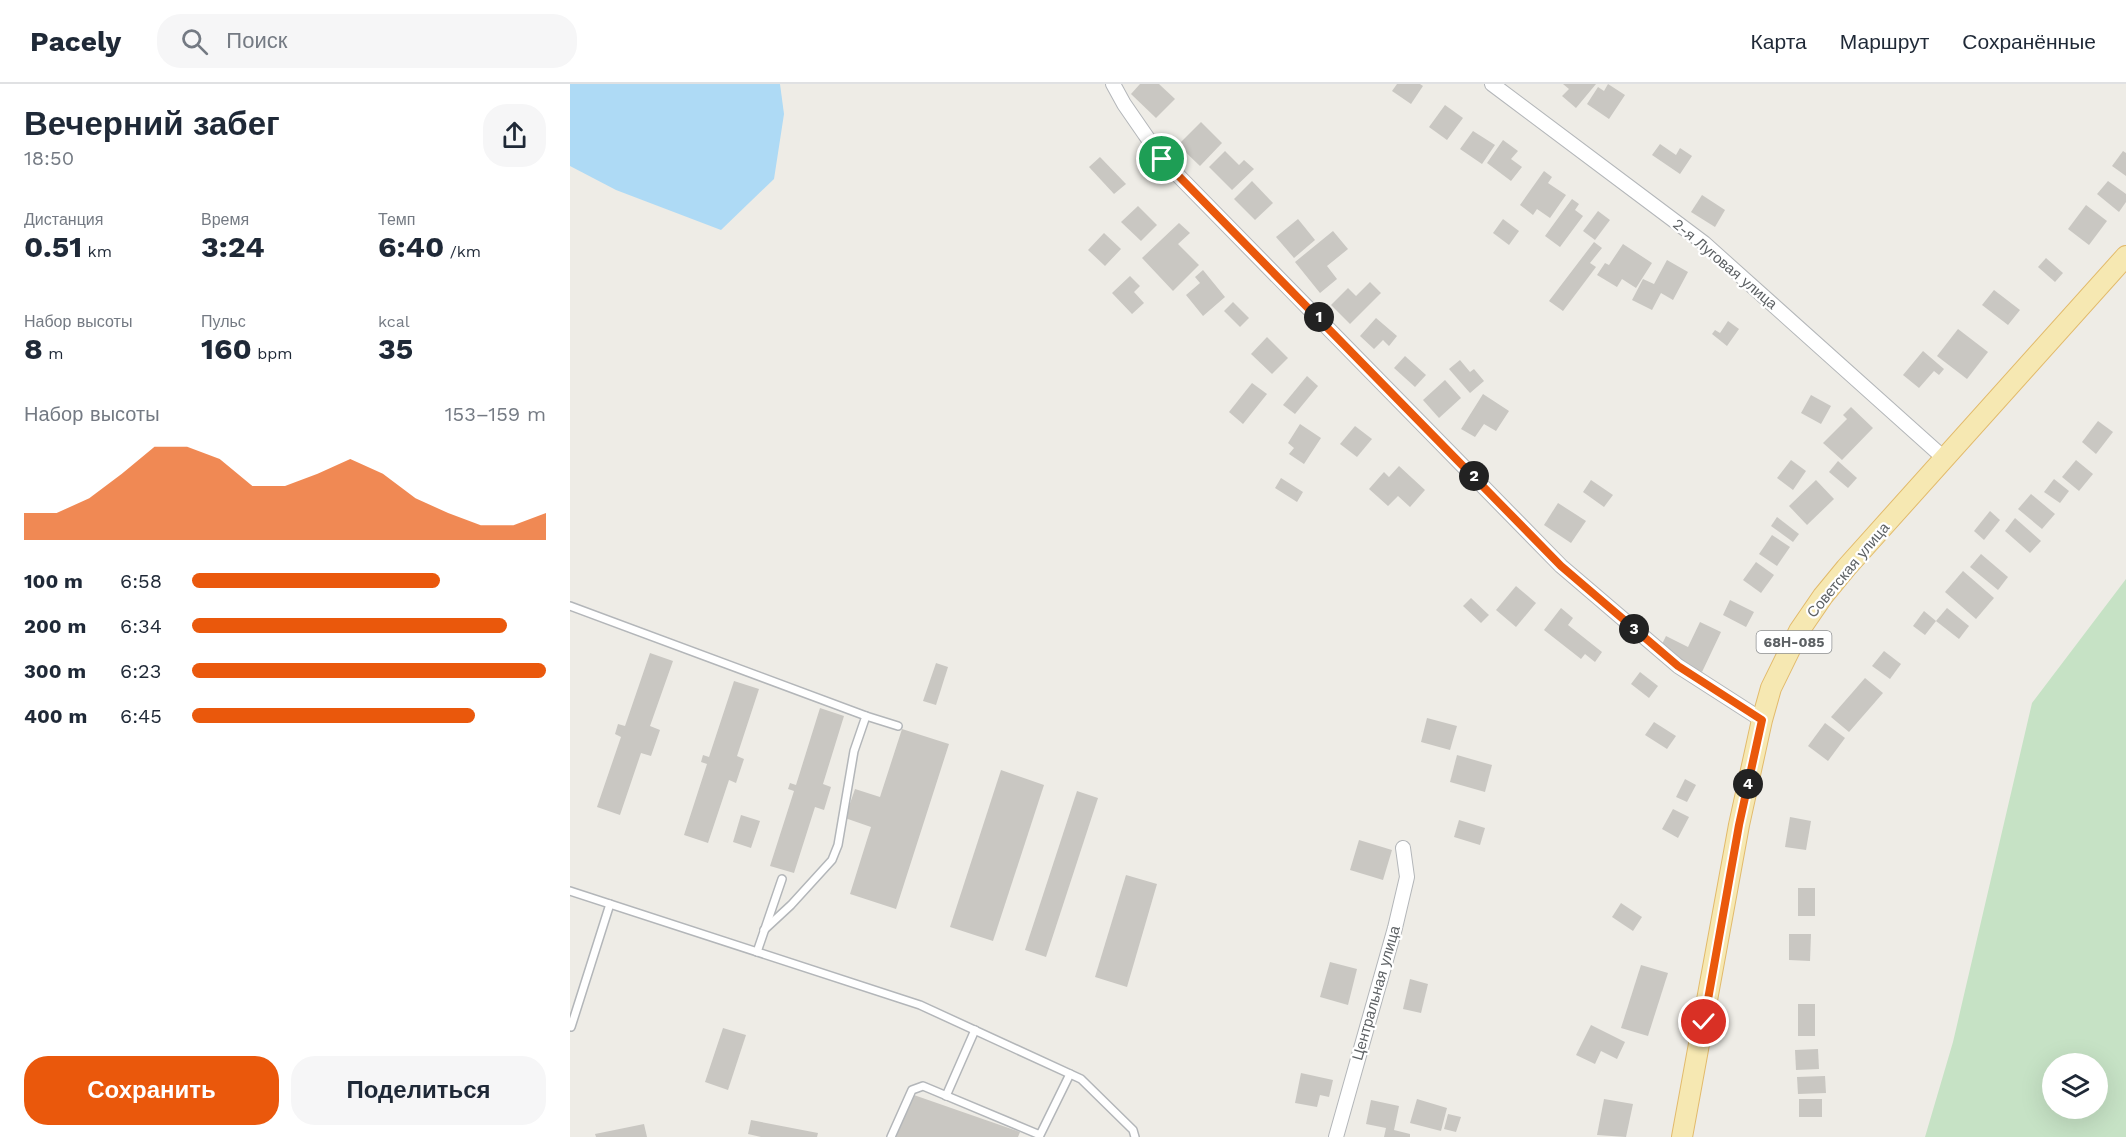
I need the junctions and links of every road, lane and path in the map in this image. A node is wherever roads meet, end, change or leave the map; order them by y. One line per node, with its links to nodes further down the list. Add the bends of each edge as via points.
1 (1113, 84): 7 (street, via 1162,159 1561,566 1678,666)
2 (1492, 84): 4 (street, 2-я Луговая улица, via 1704,243)
3 (2126, 256): 4 (main road, Советская улица / 68Н-085)
4 (1945, 459): 7 (main road, Советская улица / 68Н-085, via 1823,596 1785,658)
5 (570, 606): 6 (lane)
6 (866, 716): 8 (lane); 13 (lane, via 854,751 832,860)
7 (1762, 720): 22 (main road, Советская улица / 68Н-085, via 1739,825)
8 (898, 726)
9 (1402, 848): 21 (street, Центральная улица, via 1407,877)
10 (782, 879): 13 (lane)
11 (570, 891): 12 (lane)
12 (610, 904): 14 (lane); 15 (lane)
13 (764, 930): 14 (lane)
14 (757, 952): 16 (lane, via 920,1005)
15 (571, 1027)
16 (975, 1030): 17 (lane); 18 (lane)
17 (1070, 1074): 18 (lane, via 1040,1135); 20 (lane, via 1081,1079 1133,1130)
18 (946, 1096): 19 (lane, via 923,1086 912,1090)
19 (891, 1137)
20 (1135, 1137)
21 (1336, 1137)
22 (1683, 1137)

